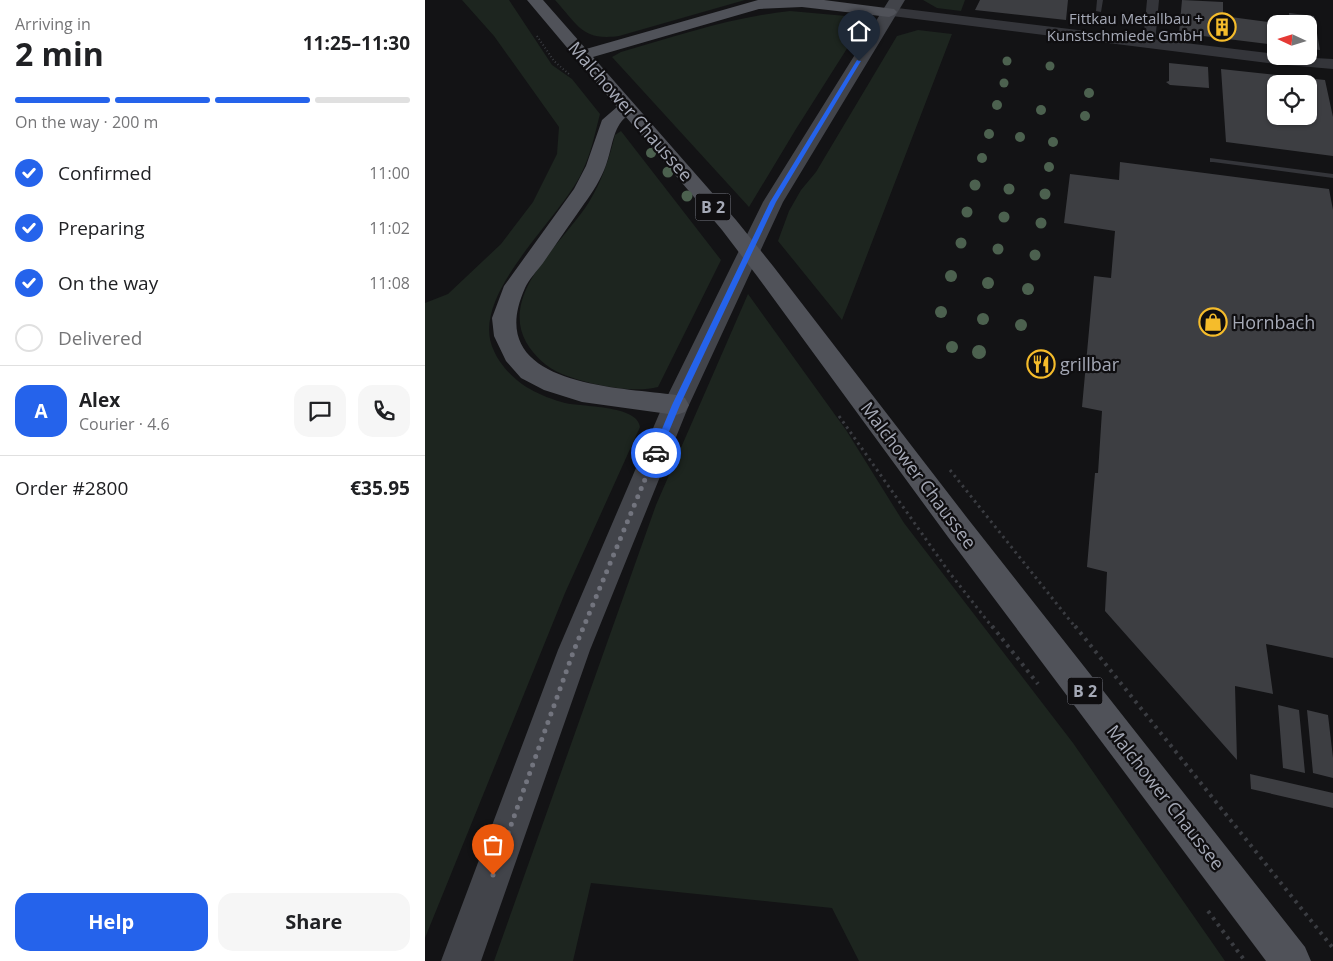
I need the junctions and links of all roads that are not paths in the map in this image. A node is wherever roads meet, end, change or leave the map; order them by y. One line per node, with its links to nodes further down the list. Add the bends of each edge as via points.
1 (535, 0): 7 (main road, Malchower Chaussee / B 2)
2 (1100, 0): 5 (lane)
3 (1153, 0): 6 (street)
4 (893, 6): 6 (street); 7 (main road, via 802,2 758,5); 12 (main road, via 773,202)
5 (1099, 11)
6 (1149, 43): 8 (street)
7 (582, 55): 9 (main road, Malchower Chaussee / B 2)
8 (1333, 64)
9 (628, 107): 12 (main road, via 611,120 596,166 584,190 515,286 504,318 506,336 515,355 530,372 553,383 582,392); 14 (main road, Malchower Chaussee / B 2, via 765,270 952,520)
10 (1213, 160): 11 (lane)
11 (1333, 176)
12 (676, 405): 13 (main road, via 574,650)
13 (461, 961)
14 (1291, 961)

